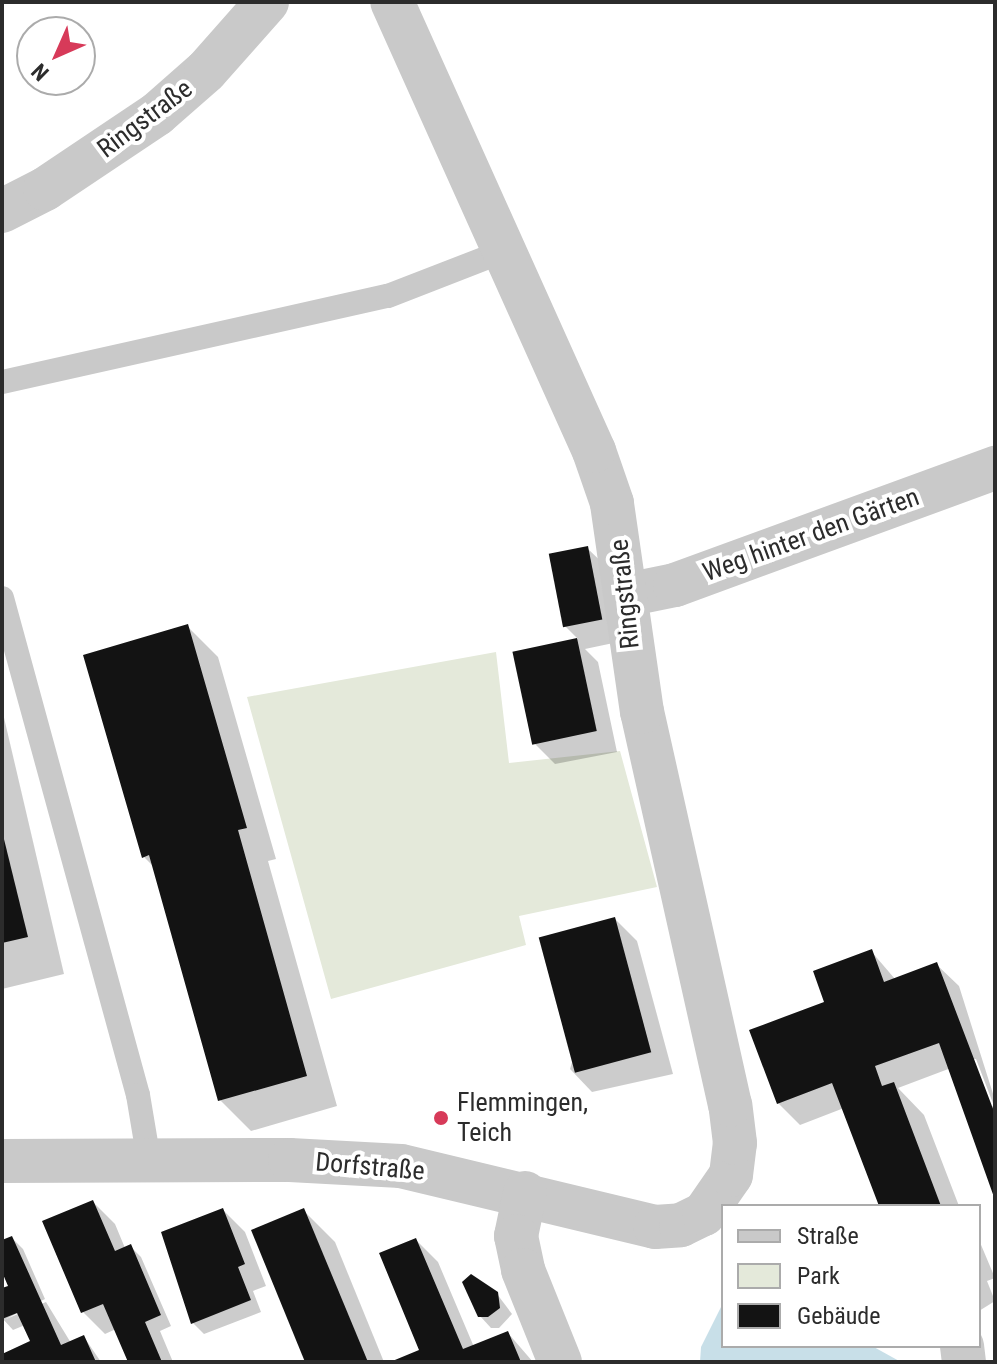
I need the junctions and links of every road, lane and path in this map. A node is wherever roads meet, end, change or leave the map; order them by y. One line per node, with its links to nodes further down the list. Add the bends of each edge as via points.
1 (267, 2): 3 (street, Ringstraße, via 206,71 157,114 45,189)
2 (392, 2): 4 (street, Ringstraße)
3 (2, 211)
4 (504, 251): 5 (lane, via 388,296); 7 (street, Ringstraße, via 594,451 621,543)
5 (2, 382)
6 (995, 468): 7 (street, Weg hinter den Gärten, via 675,585)
7 (626, 595): 12 (street, Ringstraße, via 642,712 735,1143 731,1175)
8 (2, 598): 10 (lane, via 138,1095)
9 (2, 1161): 10 (street, Dorfstraße)
10 (149, 1161): 11 (street, Dorfstraße, via 401,1166)
11 (525, 1193): 12 (street, Dorfstraße, via 655,1227); 13 (street, via 516,1236 523,1270)
12 (714, 1221)
13 (560, 1362)

